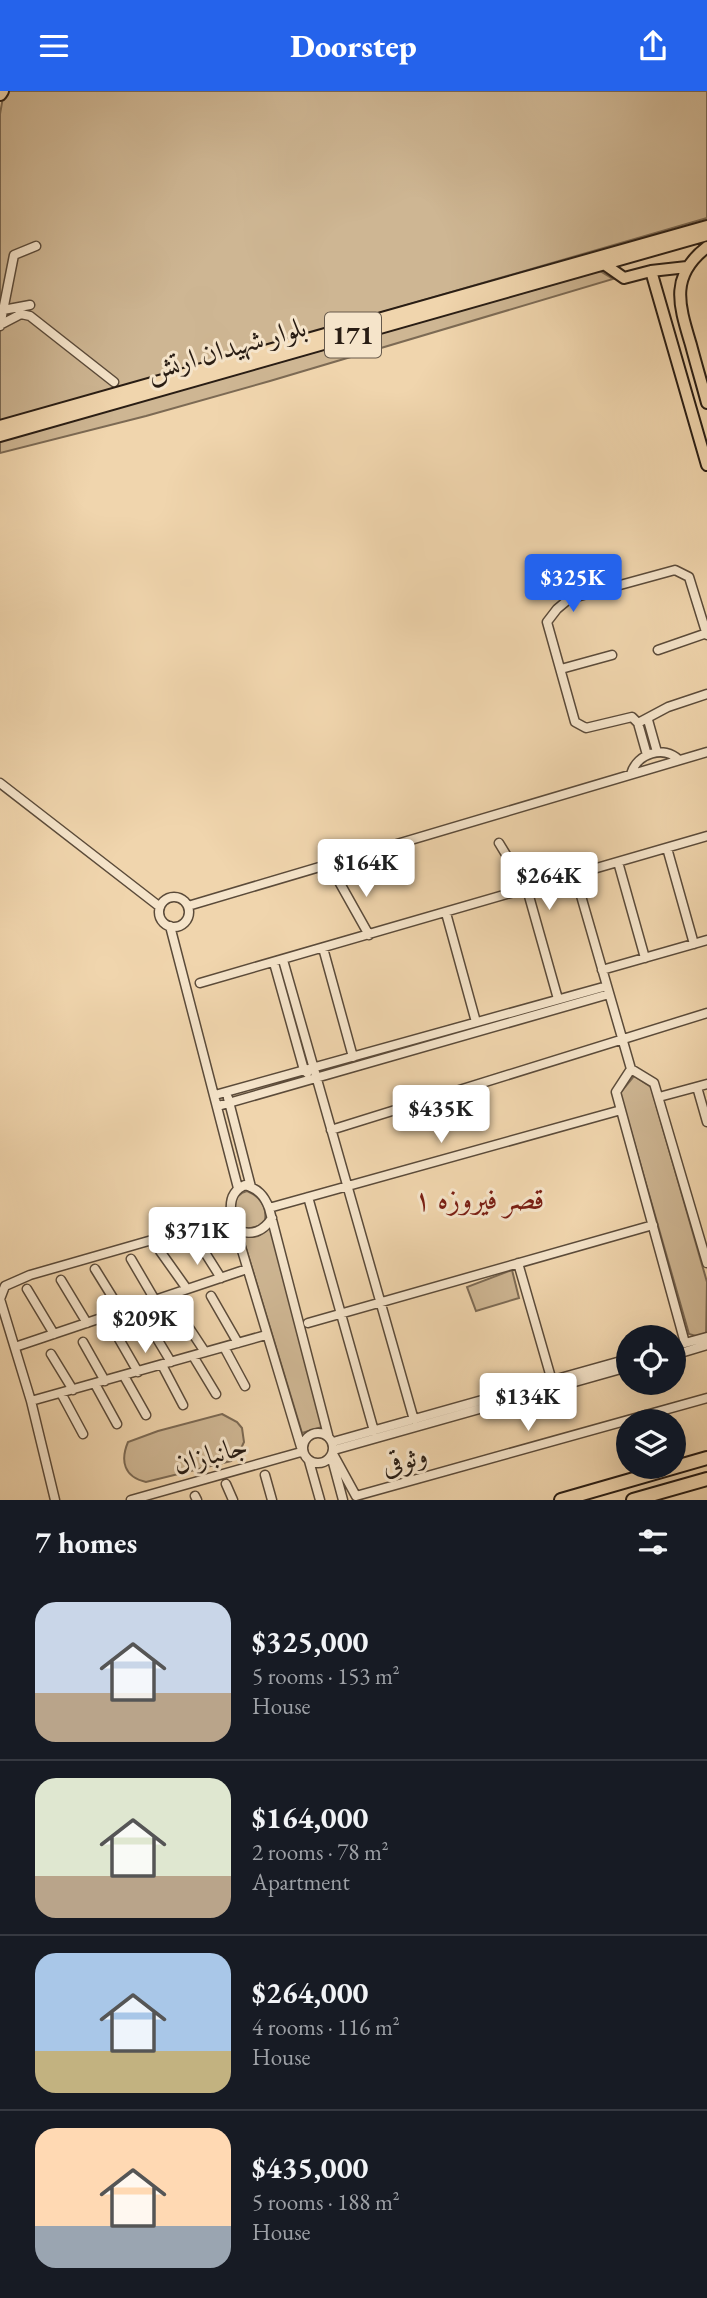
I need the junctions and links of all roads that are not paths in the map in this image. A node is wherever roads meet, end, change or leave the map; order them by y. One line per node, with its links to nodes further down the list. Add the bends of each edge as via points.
1 (707, 226): 13 (main road, بلوار شهیدان ارتش / 171)
2 (707, 235): 5 (main road, بلوار شهیدان ارتش / 171)
3 (36, 246): 9 (street, via 14,255)
4 (707, 247): 6 (main road)
5 (604, 264): 7 (main road, via 624,278); 14 (main road, بلوار شهیدان ارتش / 171)
6 (688, 267): 7 (main road); 12 (main road, via 682,277 680,307)
7 (651, 271): 15 (main road)
8 (30, 305): 9 (street)
9 (3, 310): 10 (street)
10 (0, 325): 11 (street, via 21,314 30,316)
11 (114, 382)
12 (707, 403)
13 (0, 426)
14 (0, 436)
15 (707, 465)
16 (707, 634): 17 (street); 19 (street, via 689,577 676,570 658,574 569,599 557,609 547,622)
17 (658, 650)
18 (612, 655): 19 (street)
19 (561, 669): 22 (street, via 575,722 586,728 632,717)
20 (707, 694): 21 (street, via 668,707)
21 (648, 720): 22 (street); 23 (street)
22 (638, 723): 25 (street)
23 (657, 752): 25 (street); 26 (street, via 673,754)
24 (707, 752): 26 (street)
25 (647, 755): 27 (street)
26 (679, 760): 27 (street)
27 (631, 774): 36 (street)
28 (0, 783): 37 (street)
29 (707, 837): 31 (street)
30 (499, 843): 35 (street)
31 (667, 848): 32 (street); 42 (street)
32 (618, 862): 33 (street); 44 (street)
33 (575, 875): 35 (street); 46 (street)
34 (337, 878): 40 (street)
35 (527, 889): 38 (street); 49 (street)
36 (188, 906): 37 (street, via 176,897 166,899); 39 (street, via 184,923)
37 (160, 907): 39 (street, via 162,921)
38 (446, 913): 40 (street); 51 (street)
39 (170, 926): 61 (street)
40 (369, 935): 43 (street)
41 (707, 940): 42 (street)
42 (694, 944): 44 (street)
43 (323, 949): 45 (street); 53 (street)
44 (645, 958): 46 (street)
45 (278, 961): 47 (street); 54 (street); 56 (street)
46 (602, 970): 48 (street)
47 (200, 983)
48 (608, 990): 49 (street); 52 (street); 57 (street)
49 (558, 999): 51 (street)
50 (707, 1013): 52 (street)
51 (476, 1022): 53 (street)
52 (622, 1039): 55 (street); 67 (street)
53 (353, 1057): 54 (street)
54 (313, 1068): 56 (street); 57 (street)
55 (631, 1069): 62 (street, via 654,1083); 65 (street, via 616,1092)
56 (304, 1070): 57 (street); 60 (street)
57 (316, 1078): 63 (street); 67 (street)
58 (707, 1084): 59 (street)
59 (697, 1087): 62 (street); 66 (street)
60 (226, 1092): 61 (street); 63 (street)
61 (215, 1095): 64 (street)
62 (659, 1097): 80 (street)
63 (229, 1103): 64 (street); 69 (street)
64 (218, 1106): 70 (street)
65 (621, 1109): 68 (street); 75 (street)
66 (707, 1122)
67 (331, 1130): 68 (street)
68 (347, 1186): 71 (street); 90 (street)
69 (251, 1187): 70 (street); 72 (street)
70 (238, 1188): 73 (street, via 231,1201)
71 (308, 1197): 72 (street); 93 (street)
72 (269, 1208): 74 (street)
73 (232, 1217): 76 (street); 106 (street, via 5,1286 1,1299)
74 (272, 1218): 76 (street, via 254,1233); 131 (street)
75 (653, 1225): 81 (street); 97 (street)
76 (235, 1230): 83 (street)
77 (197, 1240): 84 (street)
78 (160, 1251): 87 (street)
79 (131, 1259): 89 (street)
80 (706, 1259)
81 (518, 1263): 90 (street); 117 (street)
82 (96, 1269): 91 (street)
83 (247, 1269): 84 (street); 100 (street)
84 (221, 1278): 87 (street)
85 (61, 1280): 95 (street)
86 (27, 1289): 99 (street)
87 (187, 1289): 89 (street)
88 (211, 1296): 103 (street)
89 (155, 1300): 91 (street)
90 (380, 1303): 93 (street); 127 (street)
91 (121, 1311): 95 (street)
92 (178, 1311): 109 (street)
93 (341, 1314): 96 (street); 129 (street)
94 (147, 1322): 113 (street)
95 (87, 1323): 99 (street)
96 (308, 1324)
97 (680, 1325)
98 (115, 1332): 115 (street)
99 (54, 1334): 106 (street)
100 (266, 1335): 103 (street); 132 (street)
101 (707, 1336): 104 (street)
102 (83, 1342): 118 (street)
103 (238, 1343): 107 (street)
104 (686, 1343)
105 (707, 1345): 108 (street)
106 (15, 1347): 124 (street)
107 (224, 1347): 109 (street); 119 (street)
108 (686, 1351)
109 (205, 1352): 111 (street)
110 (51, 1355): 120 (street)
111 (193, 1356): 113 (street); 122 (street)
112 (616, 1362): 117 (street)
113 (166, 1363): 115 (street); 125 (street)
114 (616, 1370): 131 (street)
115 (138, 1371): 116 (street)
116 (124, 1375): 118 (street); 126 (street)
117 (552, 1381): 127 (street)
118 (100, 1383): 120 (street); 128 (street)
119 (245, 1386)
120 (72, 1390): 121 (street)
121 (61, 1393): 124 (street); 130 (street)
122 (216, 1394)
123 (707, 1398): 131 (street, وثوقی, via 356,1496)
124 (31, 1401): 138 (street)
125 (183, 1405)
126 (146, 1415)
127 (414, 1420): 129 (street)
128 (117, 1424)
129 (374, 1431): 131 (street)
130 (83, 1434)
131 (332, 1447): 132 (street, via 314,1434); 134 (street, via 321,1461); 143 (street)
132 (301, 1449): 134 (street); 139 (street, جانبازان)
133 (707, 1458): 144 (highway)
134 (309, 1461): 142 (street)
135 (265, 1475): 141 (street)
136 (707, 1479): 145 (highway)
137 (226, 1483): 140 (street)
138 (55, 1500)
139 (131, 1500)
140 (233, 1500)
141 (272, 1500)
142 (320, 1500)
143 (343, 1500)
144 (561, 1500)
145 (633, 1500)

